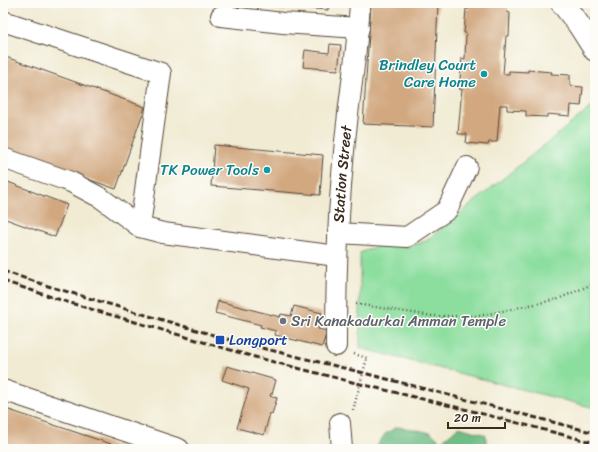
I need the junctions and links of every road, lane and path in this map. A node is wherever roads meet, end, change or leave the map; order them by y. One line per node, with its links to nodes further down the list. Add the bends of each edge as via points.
1 (360, 3): 5 (street, Station Street)
2 (562, 3): 6 (main road)
3 (221, 16): 5 (street)
4 (3, 21): 9 (street, via 161,73)
5 (359, 28): 10 (street, Station Street, via 342,163)
6 (595, 50)
7 (3, 158): 9 (street, via 71,182 101,198)
8 (467, 167): 10 (street, via 447,210 407,237 388,228)
9 (140, 227): 11 (street, via 163,234)
10 (338, 233): 11 (street, Station Street)
11 (337, 256): 13 (street, Station Street)
12 (595, 283): 13 (path, via 558,299 479,316 432,316)
13 (336, 301): 14 (street, Station Street)
14 (344, 349): 16 (path, bridge, via 367,358)
15 (3, 390): 18 (street)
16 (355, 403)
17 (340, 423): 19 (street)
18 (179, 449)
19 (342, 449)

